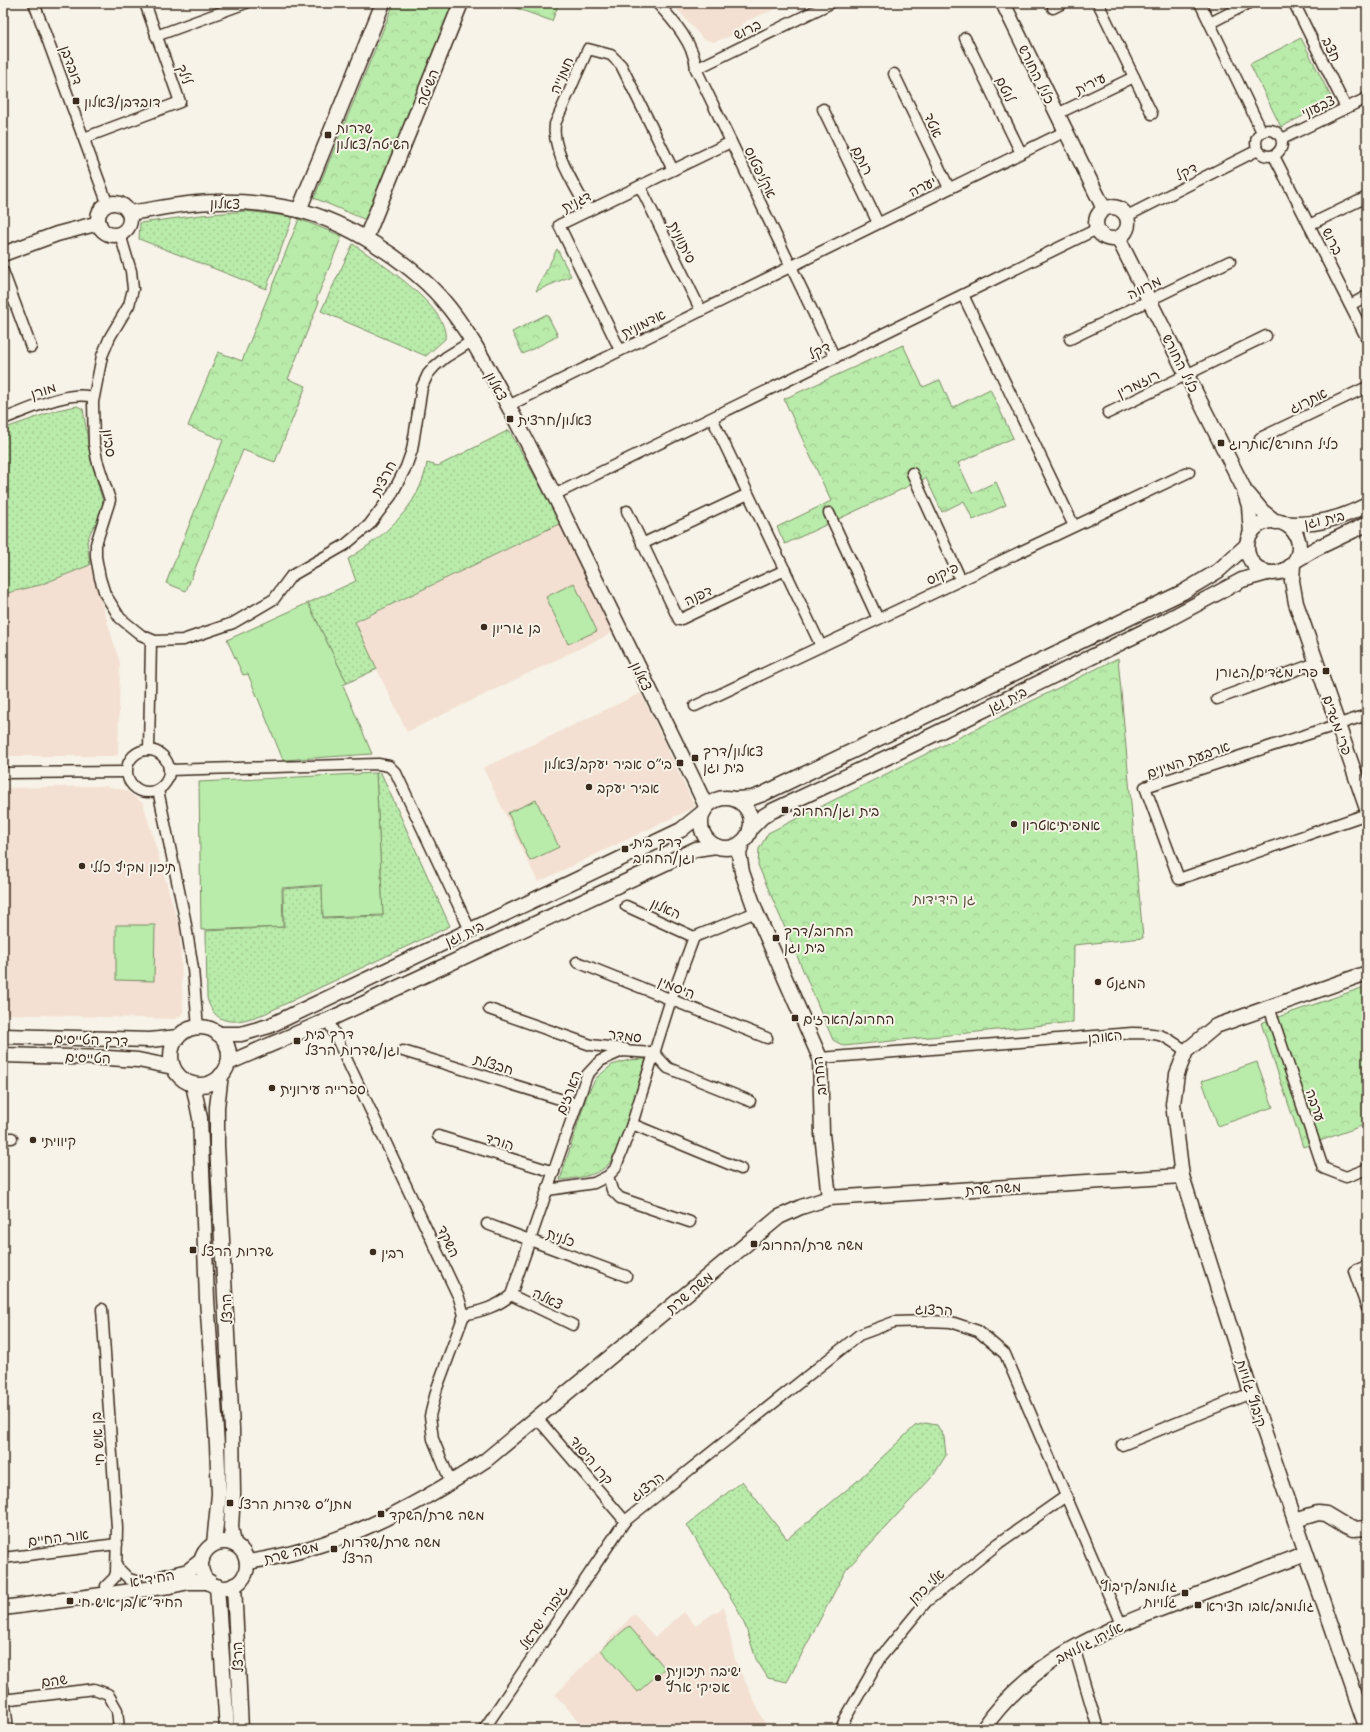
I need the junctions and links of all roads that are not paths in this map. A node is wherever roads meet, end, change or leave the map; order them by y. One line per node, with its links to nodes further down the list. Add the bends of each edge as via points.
1 (34, 3): 28 (street, דובדבן)
2 (145, 3): 16 (street, לילך)
3 (246, 3): 16 (street)
4 (382, 3): 40 (street)
5 (461, 3): 49 (street, השיטה)
6 (656, 3): 18 (street, אקליפטוס, via 672,20 688,45 696,59)
7 (831, 3): 18 (street, ברוש)
8 (1003, 3): 24 (street, כליל החורש)
9 (1063, 3): 14 (street)
10 (1098, 3): 20 (street)
11 (1200, 3): 15 (street)
12 (1249, 3): 15 (street)
13 (1294, 3): 22 (street, חצב)
14 (1053, 8)
15 (1210, 23): 27 (street)
16 (156, 36): 28 (street, לילך, via 180,102)
17 (965, 38): 32 (street, לוטם)
18 (696, 69): 30 (street, אקליפטוס)
19 (894, 74): 36 (street, אטד)
20 (1134, 77): 24 (street, עירית); 25 (street)
21 (1367, 98): 22 (street, צבעוני)
22 (1346, 108): 29 (street, צבעוני)
23 (823, 109): 45 (street, רותם)
24 (1057, 114): 26 (street, כליל החורש)
25 (1152, 114)
26 (1066, 131): 32 (street, יערה); 39 (street, כליל החורש)
27 (1262, 132): 29 (street, via 1273,131); 31 (street, via 1256,140)
28 (84, 138): 38 (street, דובדבן)
29 (1282, 138): 33 (street, via 1282,149)
30 (731, 142): 34 (street, דגנית); 53 (street, אקליפטוס)
31 (1258, 150): 33 (street, via 1264,156); 43 (street, דקל)
32 (1021, 153): 36 (street, יערה)
33 (1274, 156): 46 (street, ברוש)
34 (673, 170): 35 (street, דגנית); 41 (street, חמנייה, via 621,65 611,55 588,49 555,124 554,132 557,149)
35 (640, 186): 41 (street, דגנית); 59 (street, סיתוונית)
36 (949, 188): 45 (street, יערה)
37 (1367, 197): 46 (street)
38 (108, 205): 42 (street, via 120,205); 44 (street, via 101,211)
39 (1104, 209): 43 (street, via 1116,207); 47 (street, via 1096,219)
40 (299, 210): 42 (street, צאלון, via 263,204 214,202); 49 (street, צאלון)
41 (588, 211): 65 (street, דגנית, via 559,225)
42 (129, 213): 48 (street, via 129,225)
43 (1127, 216): 50 (street, via 1127,229)
44 (99, 223): 48 (street, via 106,233); 51 (street, via 57,234)
45 (878, 224): 53 (street, יערה)
46 (1310, 225): 58 (street, ברוש)
47 (1097, 229): 50 (street, via 1106,238); 55 (street, דקל)
48 (120, 234): 69 (street, סביון, via 134,289 129,305 102,356)
49 (366, 238): 63 (street, צאלון, via 426,283 441,298)
50 (1118, 238): 57 (street, כליל החורש)
51 (3, 254)
52 (1230, 261): 57 (street, מרווה)
53 (791, 266): 59 (street, אדמונית); 66 (street, אקליפטוס)
54 (3, 271): 64 (street)
55 (963, 295): 66 (street, דקל); 85 (street)
56 (1367, 296): 58 (street)
57 (1149, 300): 61 (street, מרווה); 67 (street, כליל החורש)
58 (1350, 305): 62 (street, ברוש)
59 (700, 311): 65 (street, אדמונית)
60 (1266, 336): 67 (street, רוזמרין)
61 (1070, 339)
62 (1367, 339)
63 (472, 342): 70 (street, צאלון); 94 (street, חרצית, via 446,357 428,374 422,387 412,450 400,482 369,525 345,545 292,576 274,599 233,623 178,640)
64 (31, 347)
65 (620, 350): 70 (street, אדמונית)
66 (835, 358): 72 (street, דקל)
67 (1187, 375): 71 (street, רוזמרין); 77 (street, כליל החורש)
68 (1367, 387): 74 (street, אתרוג)
69 (93, 397): 73 (street, מורן, via 62,398); 94 (street, סביון, via 94,444 110,500 96,544 100,578 105,594 120,618 141,636)
70 (508, 406): 79 (street, צאלון)
71 (1108, 413)
72 (712, 418): 78 (street); 79 (street, דקל)
73 (3, 419)
74 (1260, 438)
75 (1189, 472): 85 (street, פיקוס)
76 (912, 473): 91 (street)
77 (1243, 487): 83 (street, כליל החורש, via 1262,511); 86 (street, כליל החורש, via 1249,506)
78 (748, 494): 87 (street); 89 (street)
79 (554, 495): 107 (street, צאלון)
80 (1367, 505): 83 (street, בית וגן, via 1322,522)
81 (627, 510): 87 (street, דפנה)
82 (829, 513): 93 (street)
83 (1278, 522): 86 (street, via 1256,528); 88 (street, via 1290,528 1297,538 1299,550)
84 (1367, 524): 88 (street, בית וגן, via 1315,549)
85 (1074, 526): 91 (street, פיקוס)
86 (1249, 540): 90 (street, via 1249,557 1253,564 1259,570); 106 (street, בית וגן, via 1218,571 1183,592 763,794)
87 (642, 544): 89 (street, דפנה, via 679,620)
88 (1294, 563): 90 (street, via 1283,571); 92 (street, פרי מגדים, via 1292,581)
89 (785, 570): 95 (street)
90 (1269, 573): 92 (street, פרי מגדים, via 1285,584); 110 (street, בית וגן, via 1242,580 1167,620 928,738 772,811 762,816)
91 (961, 580): 93 (street, פיקוס)
92 (1296, 603): 96 (street, פרי מגדים)
93 (878, 619): 95 (street, פיקוס)
94 (150, 640): 101 (street)
95 (821, 646): 98 (street, פיקוס)
96 (1316, 663): 97 (street); 100 (street, פרי מגדים)
97 (1217, 698)
98 (695, 706)
99 (1367, 715): 100 (street)
100 (1338, 725): 108 (street, פרי מגדים); 109 (street, ארבעת המינים, via 1145,787 1179,879)
101 (149, 750): 102 (street, via 162,755); 103 (street, via 142,751 130,759)
102 (168, 770): 105 (street, via 167,780); 116 (street, via 378,764 391,767)
103 (126, 772): 104 (street); 105 (street, via 137,790)
104 (3, 773)
105 (158, 790): 124 (street, via 192,962)
106 (736, 799): 107 (street, via 724,797); 110 (street, via 749,813)
107 (708, 806): 112 (street, via 700,820 702,832 709,842); 116 (street, בית וגן, via 681,830)
108 (1367, 809)
109 (1367, 814)
110 (750, 829): 111 (street)
111 (742, 842): 112 (street, via 731,848); 113 (street, החרוב, via 739,854)
112 (717, 847): 113 (street, החרוב, via 734,860); 123 (street, בית וגן, via 696,849)
113 (742, 872): 115 (street, החרוב)
114 (626, 906): 117 (street, האלון)
115 (756, 912): 117 (street); 133 (street, החרוב)
116 (470, 930): 125 (street, בית וגן, via 269,1026 241,1034)
117 (694, 937): 120 (street)
118 (577, 962): 120 (street, היסמין)
119 (1367, 973): 121 (street)
120 (672, 999): 128 (street, היסמין); 131 (street)
121 (1268, 1007): 130 (street, via 1216,1026); 142 (street, ערבה, via 1323,1168 1346,1177)
122 (489, 1009): 131 (street, סמדר, via 592,1045)
123 (328, 1020): 135 (street, בית וגן); 156 (street, השקד, via 454,1284)
124 (198, 1028): 125 (street); 127 (street)
125 (218, 1034): 135 (street, via 228,1050)
126 (3, 1036): 127 (street, דרך הטייסים, via 150,1040)
127 (178, 1037): 134 (street, via 171,1054)
128 (767, 1038)
129 (403, 1051): 138 (street, חבצלת)
130 (1186, 1051): 133 (street, האורן, via 1168,1037 1152,1033 1132,1033); 145 (street, קיבוץ גלויות, via 1177,1074 1173,1104)
131 (654, 1053): 137 (street, סמדר, via 668,1068); 138 (street, הארזים, via 622,1051 600,1061 587,1075); 139 (street)
132 (3, 1056): 134 (street, הטייסים, via 108,1058 138,1060)
133 (820, 1058): 147 (street, החרוב, via 822,1134)
134 (173, 1067): 136 (street, via 181,1078)
135 (224, 1069): 136 (street, via 215,1080 206,1084); 168 (street, הרצל, via 217,1107 217,1145 232,1429 231,1527)
136 (193, 1084): 167 (street, הרצל, via 200,1118 207,1299 217,1446 219,1494)
137 (750, 1101)
138 (576, 1104): 143 (street, הארזים)
139 (632, 1124): 141 (street); 144 (street, via 615,1169)
140 (438, 1136): 143 (street, הורד)
141 (741, 1169)
142 (1367, 1169)
143 (554, 1172): 146 (street, הארזים)
144 (608, 1176): 146 (street, via 594,1183); 148 (street, via 612,1190 620,1198)
145 (1182, 1176): 147 (street, משה שרת); 158 (street, קיבוץ גלויות)
146 (548, 1190): 150 (street, הארזים)
147 (829, 1198): 159 (street, משה שרת, via 779,1217)
148 (690, 1222)
149 (487, 1224): 150 (street, כלנית)
150 (531, 1240): 152 (street, כלנית); 153 (street, הארזים)
151 (1367, 1266): 154 (street, via 1354,1271)
152 (626, 1276)
153 (511, 1295): 156 (street, via 490,1308); 157 (street, צאלה)
154 (1367, 1308)
155 (102, 1309): 166 (street, בן איש חי)
156 (464, 1315): 161 (street, via 437,1388 430,1416 433,1440)
157 (573, 1325)
158 (1251, 1393): 160 (street); 163 (street, קיבוץ גלויות)
159 (537, 1418): 161 (street, משה שרת, via 486,1460); 164 (street, קרו היסוד)
160 (1122, 1445)
161 (451, 1483): 172 (street, משה שרת, via 390,1517 338,1539 280,1556)
162 (1066, 1496): 164 (street, הרצוג, via 1005,1354 978,1331 952,1322 894,1322 859,1336); 179 (street, הרצוג); 188 (street, אלי כהן, via 999,1543 926,1602 880,1658)
163 (1295, 1520): 165 (street, via 1318,1513 1326,1514 1353,1529); 169 (street, קיבוץ גלויות)
164 (625, 1521): 187 (street, גיבורי ישראל)
165 (1367, 1528)
166 (117, 1544): 170 (street, אור החיים); 173 (street, בן איש חי)
167 (214, 1544): 168 (street); 171 (street)
168 (234, 1544): 172 (street, via 245,1554)
169 (1306, 1553): 179 (street, אליהו גולומב); 191 (street, קיבוץ גלויות)
170 (3, 1558)
171 (202, 1560): 174 (street, החיד"א, via 188,1571 179,1574); 175 (street, via 204,1576)
172 (247, 1562): 176 (street, via 244,1576)
173 (117, 1567): 174 (street, via 129,1579); 177 (street, בן איש חי, via 114,1578)
174 (137, 1581): 177 (street, החיד"א)
175 (214, 1584): 176 (street, via 226,1587); 178 (street, החיד"א, via 189,1582); 185 (street, הרצל)
176 (234, 1585): 186 (street, הרצל)
177 (106, 1586): 178 (street, החיד"א)
178 (5, 1607)
179 (1121, 1624): 180 (street, אליהו גולומב)
180 (1074, 1648): 189 (street, אליהו גולומב, via 1046,1664 1021,1684 994,1712); 190 (street)
181 (3, 1688): 182 (street)
182 (4, 1700): 183 (street); 184 (street, שהם, via 94,1689 108,1694 117,1710)
183 (8, 1729)
184 (119, 1729)
185 (227, 1729)
186 (241, 1729)
187 (484, 1729)
188 (841, 1729)
189 (983, 1729)
190 (1098, 1729)
191 (1367, 1729)

